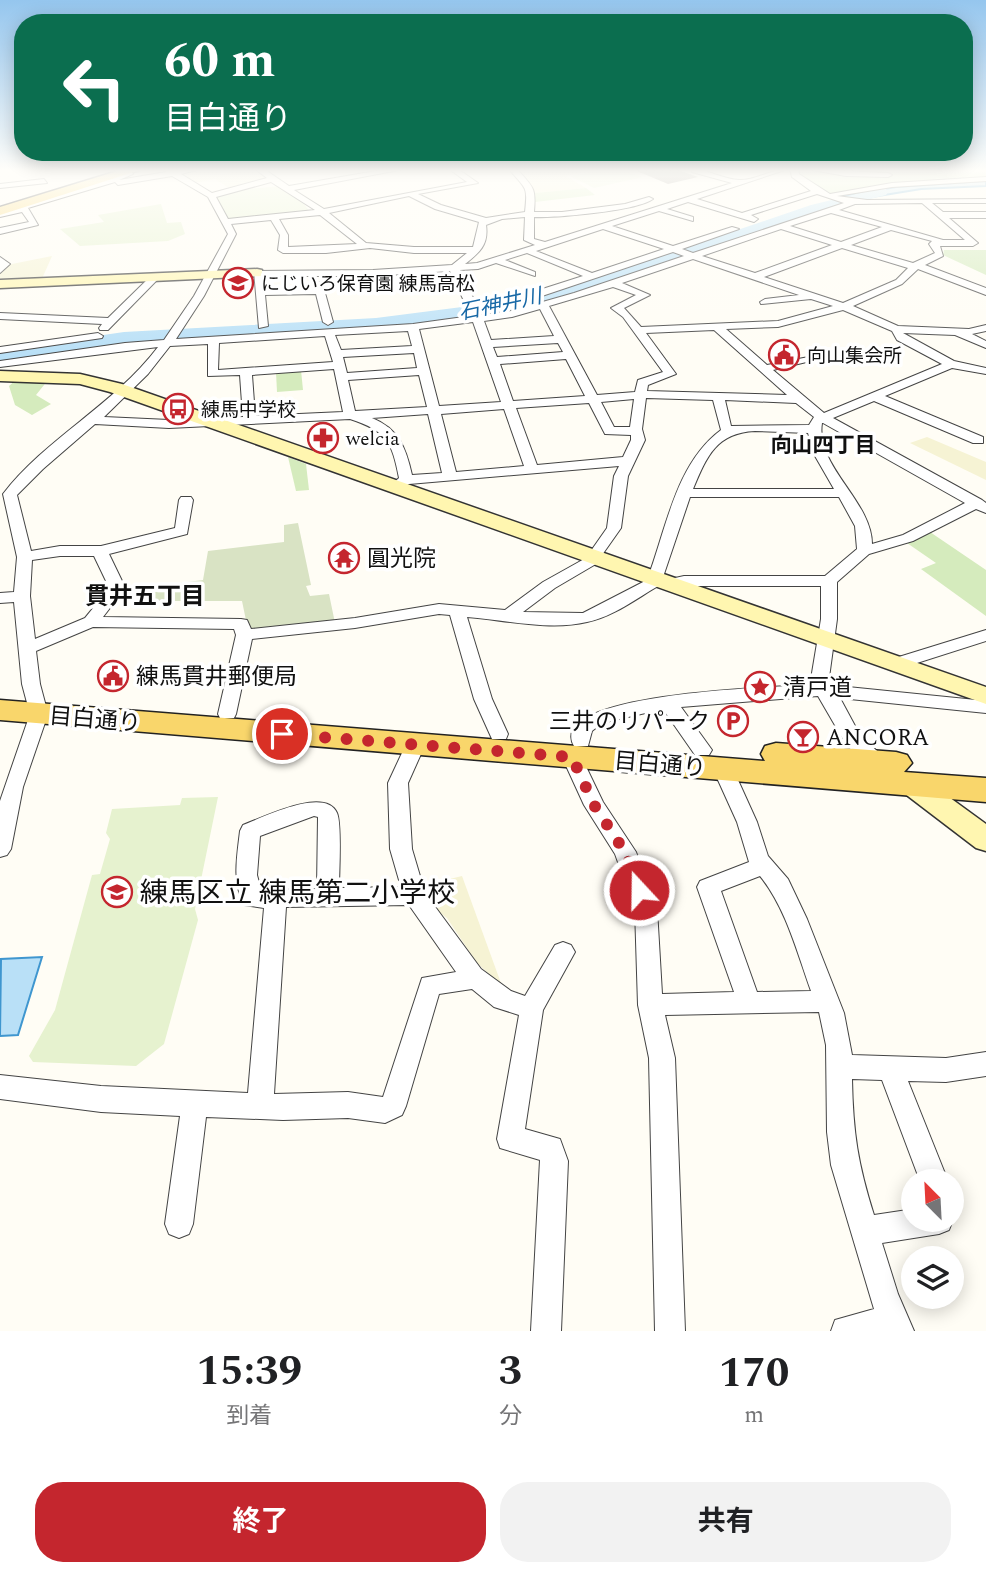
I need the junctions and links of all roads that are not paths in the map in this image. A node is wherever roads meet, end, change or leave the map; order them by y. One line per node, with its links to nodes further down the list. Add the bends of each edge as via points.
1 (231, 231): 30 (street)
2 (282, 231): 16 (street, via 283,250)
3 (346, 231): 16 (street)
4 (482, 231): 21 (street, via 484,240)
5 (530, 231): 17 (street, via 529,240)
6 (593, 231): 17 (street)
7 (614, 231): 20 (street)
8 (730, 231): 20 (street)
9 (764, 231): 23 (street)
10 (796, 231): 15 (street)
11 (878, 231): 15 (street)
12 (904, 231): 18 (street, via 939,240); 18 (street, via 887,236)
13 (962, 233): 14 (street); 18 (street, via 973,243)
14 (974, 233)
15 (840, 244): 26 (street); 35 (street)
16 (369, 246): 19 (street)
17 (548, 246): 22 (street)
18 (938, 247): 26 (street, via 940,254)
19 (392, 248): 21 (street); 29 (street)
20 (674, 249): 23 (street); 34 (street)
21 (473, 251): 22 (street); 27 (street)
22 (525, 253): 25 (street); 34 (street)
23 (693, 256): 35 (street); 36 (street)
24 (0, 260): 28 (street, via 5,264)
25 (498, 261): 27 (street); 32 (street)
26 (916, 266): 39 (street); 43 (street, via 899,282)
27 (454, 268): 29 (street); 44 (street)
28 (0, 270)
29 (396, 271): 31 (street)
30 (213, 274): 31 (street); 33 (street); 56 (street)
31 (257, 274): 38 (street)
32 (532, 274)
33 (156, 276): 37 (street); 46 (street)
34 (592, 276): 44 (street)
35 (754, 277): 40 (street)
36 (612, 283): 42 (street); 53 (street, via 645,295 616,308)
37 (0, 284)
38 (259, 292): 47 (street); 48 (street, via 319,287)
39 (986, 292)
40 (812, 297): 41 (street); 43 (street)
41 (765, 303)
42 (544, 306): 44 (street); 57 (street)
43 (842, 307): 50 (street, via 778,324); 52 (street)
44 (475, 314): 48 (street); 49 (street); 59 (street)
45 (0, 316): 46 (street)
46 (112, 321): 55 (street)
47 (262, 326): 48 (street); 56 (street)
48 (328, 327): 49 (street); 63 (street); 69 (street)
49 (413, 327): 61 (street)
50 (718, 328): 53 (street); 70 (street)
51 (986, 328): 54 (street)
52 (896, 329): 54 (street); 68 (street, via 901,338)
53 (638, 330): 76 (street, via 670,374 642,383)
54 (957, 331): 60 (street)
55 (96, 336): 56 (street); 62 (street)
56 (172, 337): 58 (street); 67 (street); 75 (street)
57 (561, 339): 59 (street); 64 (street)
58 (214, 340): 63 (street); 73 (street, via 212,374)
59 (486, 344): 66 (street)
60 (986, 345)
61 (419, 349): 69 (street); 71 (street)
62 (0, 350)
63 (296, 351): 69 (street); 73 (street)
64 (570, 355): 66 (street); 79 (street)
65 (815, 357): 70 (street)
66 (493, 361): 81 (street)
67 (0, 364)
68 (951, 364): 72 (street); 78 (street)
69 (340, 365): 71 (street); 83 (street)
70 (765, 369): 80 (street)
71 (425, 371): 82 (street)
72 (986, 371)
73 (246, 372): 84 (street)
74 (0, 376): 75 (street, via 80,379)
75 (125, 391): 85 (street); 86 (street)
76 (642, 394): 77 (street); 79 (street); 89 (street)
77 (718, 396): 80 (street); 88 (street, via 724,427)
78 (873, 396): 87 (street); 90 (street)
79 (593, 398): 81 (street); 89 (street, via 610,431)
80 (799, 399): 87 (street)
81 (509, 405): 82 (street); 92 (street)
82 (434, 410): 83 (street); 93 (street)
83 (350, 415): 84 (street); 94 (street, via 381,424 392,433 398,442)
84 (249, 418): 86 (street)
85 (90, 420): 86 (street); 95 (street)
86 (208, 421): 94 (street)
87 (818, 423): 88 (street); 98 (street, via 828,467); 100 (street)
88 (729, 430): 97 (street, via 712,443)
89 (636, 431): 91 (street, via 638,440)
90 (978, 440)
91 (629, 461): 92 (street); 104 (street, via 621,476 614,528)
92 (532, 469): 93 (street)
93 (450, 476): 94 (street)
94 (401, 484): 104 (street)
95 (18, 485): 96 (street); 103 (street, via 9,496)
96 (0, 491)
97 (685, 493): 98 (street); 105 (street, via 659,571)
98 (842, 493): 101 (street, via 859,518)
99 (186, 500): 102 (street, via 182,531)
100 (981, 506): 101 (street, via 921,533)
101 (864, 550): 106 (street)
102 (101, 551): 103 (street); 111 (street, via 116,587)
103 (25, 557): 107 (street)
104 (594, 558): 105 (street); 110 (street)
105 (660, 581): 106 (street); 110 (street, via 584,618); 114 (street)
106 (829, 581): 114 (street)
107 (22, 596): 108 (street); 115 (street)
108 (0, 598)
109 (457, 610): 110 (street); 112 (street); 125 (street, via 483,699)
110 (509, 615)
111 (90, 622): 112 (street, via 241,624); 115 (street)
112 (244, 635): 124 (street)
113 (986, 635): 116 (street)
114 (824, 639): 116 (street); 117 (street)
115 (27, 649): 121 (street)
116 (895, 664): 119 (street)
117 (822, 690): 120 (street); 122 (street); 129 (street, via 854,741)
118 (0, 694): 121 (main road, 目白通り)
119 (986, 696)
120 (667, 701): 127 (street, via 596,718 583,728); 128 (street)
121 (37, 706): 123 (main road, 目白通り); 124 (main road, 目白通り); 126 (main road, 目白通り); 134 (street)
122 (986, 707)
123 (0, 710)
124 (227, 714): 125 (main road, 目白通り)
125 (499, 734): 127 (main road, 目白通り)
126 (415, 745): 127 (main road, 目白通り); 136 (street, via 397,783 401,849)
127 (577, 749): 128 (main road, 目白通り); 143 (street, via 594,805 625,852 646,909)
128 (713, 760): 129 (main road, 目白通り); 131 (main road, 目白通り); 135 (street, via 747,822)
129 (880, 762): 130 (main road, 目白通り); 131 (street)
130 (986, 771)
131 (910, 783): 132 (main road, 目白通り); 133 (street)
132 (986, 790)
133 (986, 840)
134 (0, 849)
135 (763, 866): 141 (street, via 780,885); 142 (street, via 708,887)
136 (415, 896): 138 (street); 140 (street)
137 (276, 898): 138 (street); 138 (street, via 251,899 246,874 250,831 313,808 328,816); 150 (street)
138 (328, 898)
139 (563, 952): 144 (street)
140 (473, 976): 144 (street, via 503,999); 150 (street, via 430,985 393,1106 385,1110 348,1105)
141 (827, 1001): 142 (street); 146 (street)
142 (749, 1002): 143 (street)
143 (650, 1005): 157 (street, via 662,1058)
144 (531, 1009): 156 (street, via 510,1139 550,1149 554,1161)
145 (986, 1064): 147 (street, via 946,1070)
146 (841, 1067): 147 (street); 154 (street, via 840,1132)
147 (890, 1068): 151 (street)
148 (0, 1087): 149 (street)
149 (195, 1104): 150 (street); 152 (street)
150 (260, 1105)
151 (929, 1169)
152 (179, 1224)
153 (901, 1226): 154 (street)
154 (864, 1231): 155 (street)
155 (897, 1327): 158 (street, via 863,1326)
156 (546, 1331)
157 (670, 1331)
158 (846, 1331)

